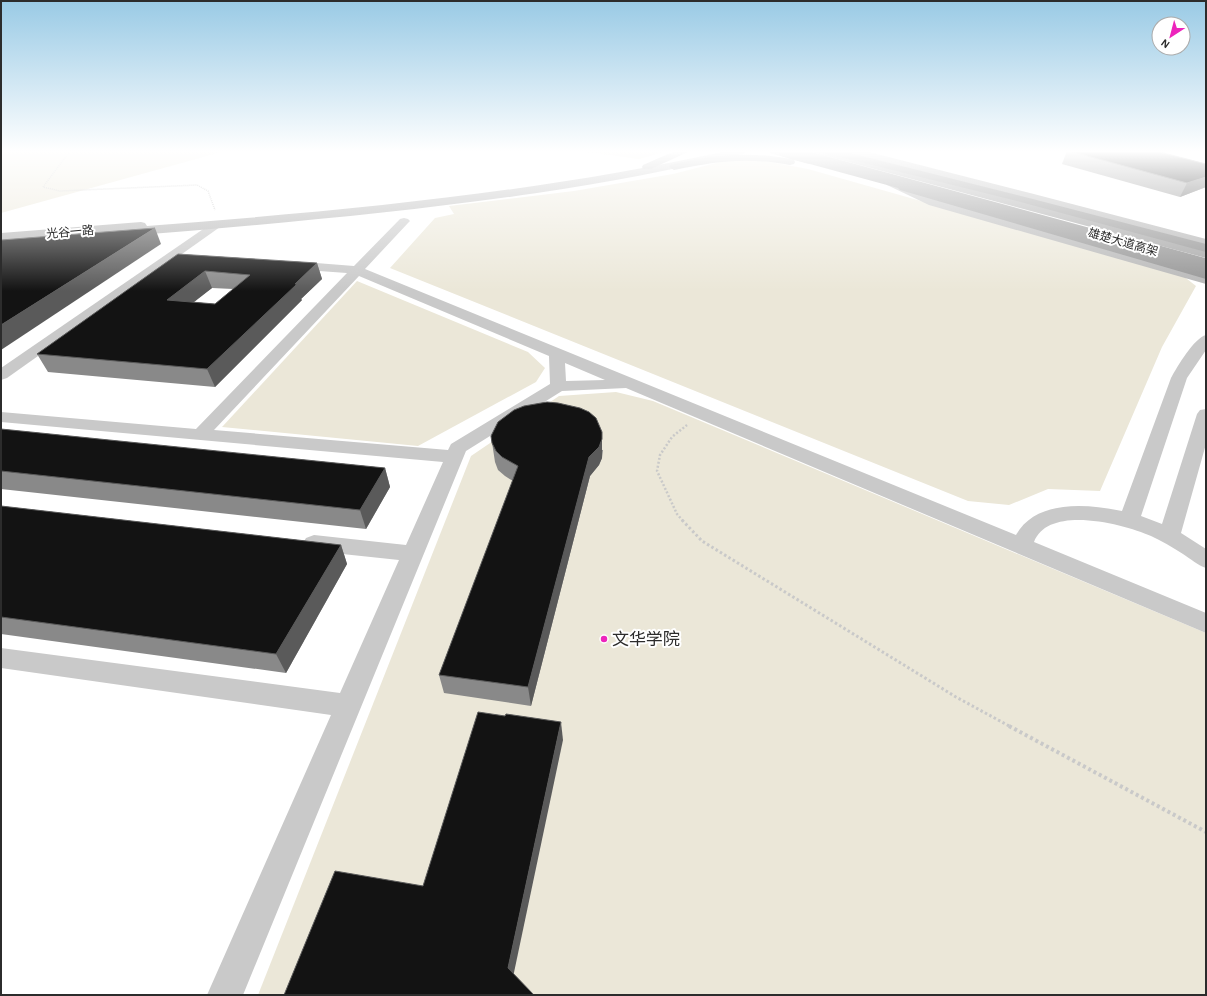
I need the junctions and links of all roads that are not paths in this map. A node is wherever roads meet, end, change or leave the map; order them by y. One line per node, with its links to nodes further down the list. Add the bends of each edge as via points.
1 (454, 197): 12 (main road, 光谷一路)
2 (483, 197): 11 (main road, 光谷一路)
3 (923, 197): 23 (main road)
4 (934, 197): 24 (highway)
5 (951, 197): 21 (main road)
6 (959, 197): 21 (highway, 雄楚大道高架, bridge)
7 (988, 197): 17 (highway, 雄楚大道高架)
8 (994, 197): 17 (main road)
9 (1015, 197): 16 (highway)
10 (1035, 197): 15 (main road)
11 (419, 206): 12 (main road, 光谷一路); 22 (street)
12 (217, 222): 13 (main road, 光谷一路); 14 (main road, 光谷一路); 18 (street)
13 (1, 237)
14 (1, 242)
15 (1206, 243)
16 (1206, 248)
17 (1206, 255)
18 (171, 256): 19 (street); 29 (street)
19 (194, 258)
20 (272, 264): 22 (street)
21 (1206, 267)
22 (357, 270): 28 (street); 34 (street)
23 (1189, 274): 25 (main road); 26 (street)
24 (1206, 275)
25 (1206, 280)
26 (1206, 284)
27 (1206, 340): 36 (street, via 1179,378)
28 (557, 353): 30 (street); 31 (street)
29 (1, 375)
30 (630, 383): 31 (street); 39 (street)
31 (558, 386): 35 (street, via 458,448)
32 (1206, 414): 37 (street)
33 (1, 417): 34 (street)
34 (200, 435): 35 (street)
35 (454, 457): 40 (street)
36 (1129, 521): 37 (street); 39 (street, via 1086,513 1058,515 1029,530)
37 (1169, 537): 41 (street, via 1189,547)
38 (294, 541): 40 (street)
39 (1022, 546): 42 (street)
40 (413, 554): 44 (street)
41 (1206, 560)
42 (1206, 623)
43 (1, 658): 44 (street)
44 (348, 706): 45 (street)
45 (225, 995)

